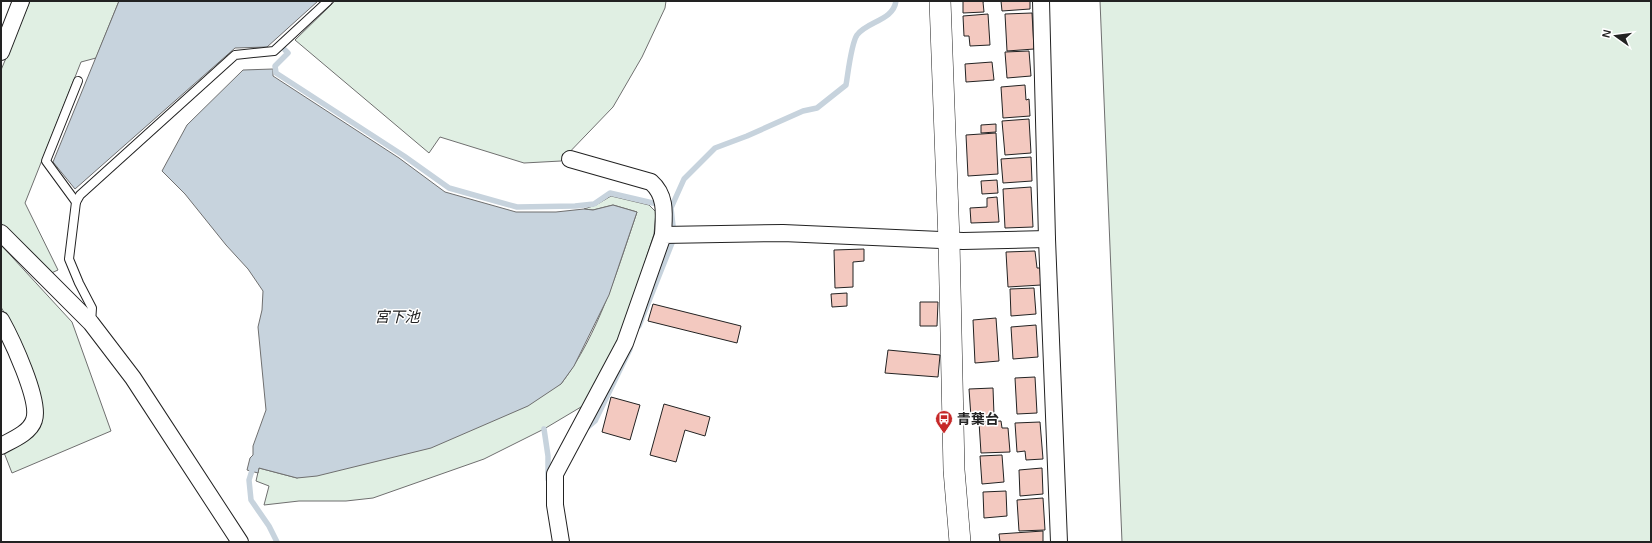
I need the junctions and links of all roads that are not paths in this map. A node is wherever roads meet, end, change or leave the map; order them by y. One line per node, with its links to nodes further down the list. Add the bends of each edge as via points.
1 (21, 1): 5 (street)
2 (328, 1): 8 (lane, via 274,51 235,55 80,195)
3 (940, 1): 12 (street)
4 (1042, 1): 11 (street)
5 (1, 52)
6 (78, 81): 8 (lane, via 46,161)
7 (570, 159): 10 (street, via 651,182 659,189)
8 (76, 202): 14 (lane, via 69,259 92,308)
9 (1, 233): 14 (street)
10 (669, 235): 12 (street, via 783,233); 17 (street, via 625,343 555,474 555,505)
11 (1047, 238): 12 (street); 19 (street)
12 (949, 241): 18 (street, via 954,470)
13 (1, 320): 15 (street, via 12,339 36,404 35,420 28,430)
14 (91, 323): 16 (street, via 133,378)
15 (1, 446)
16 (240, 542)
17 (561, 542)
18 (960, 542)
19 (1059, 542)

